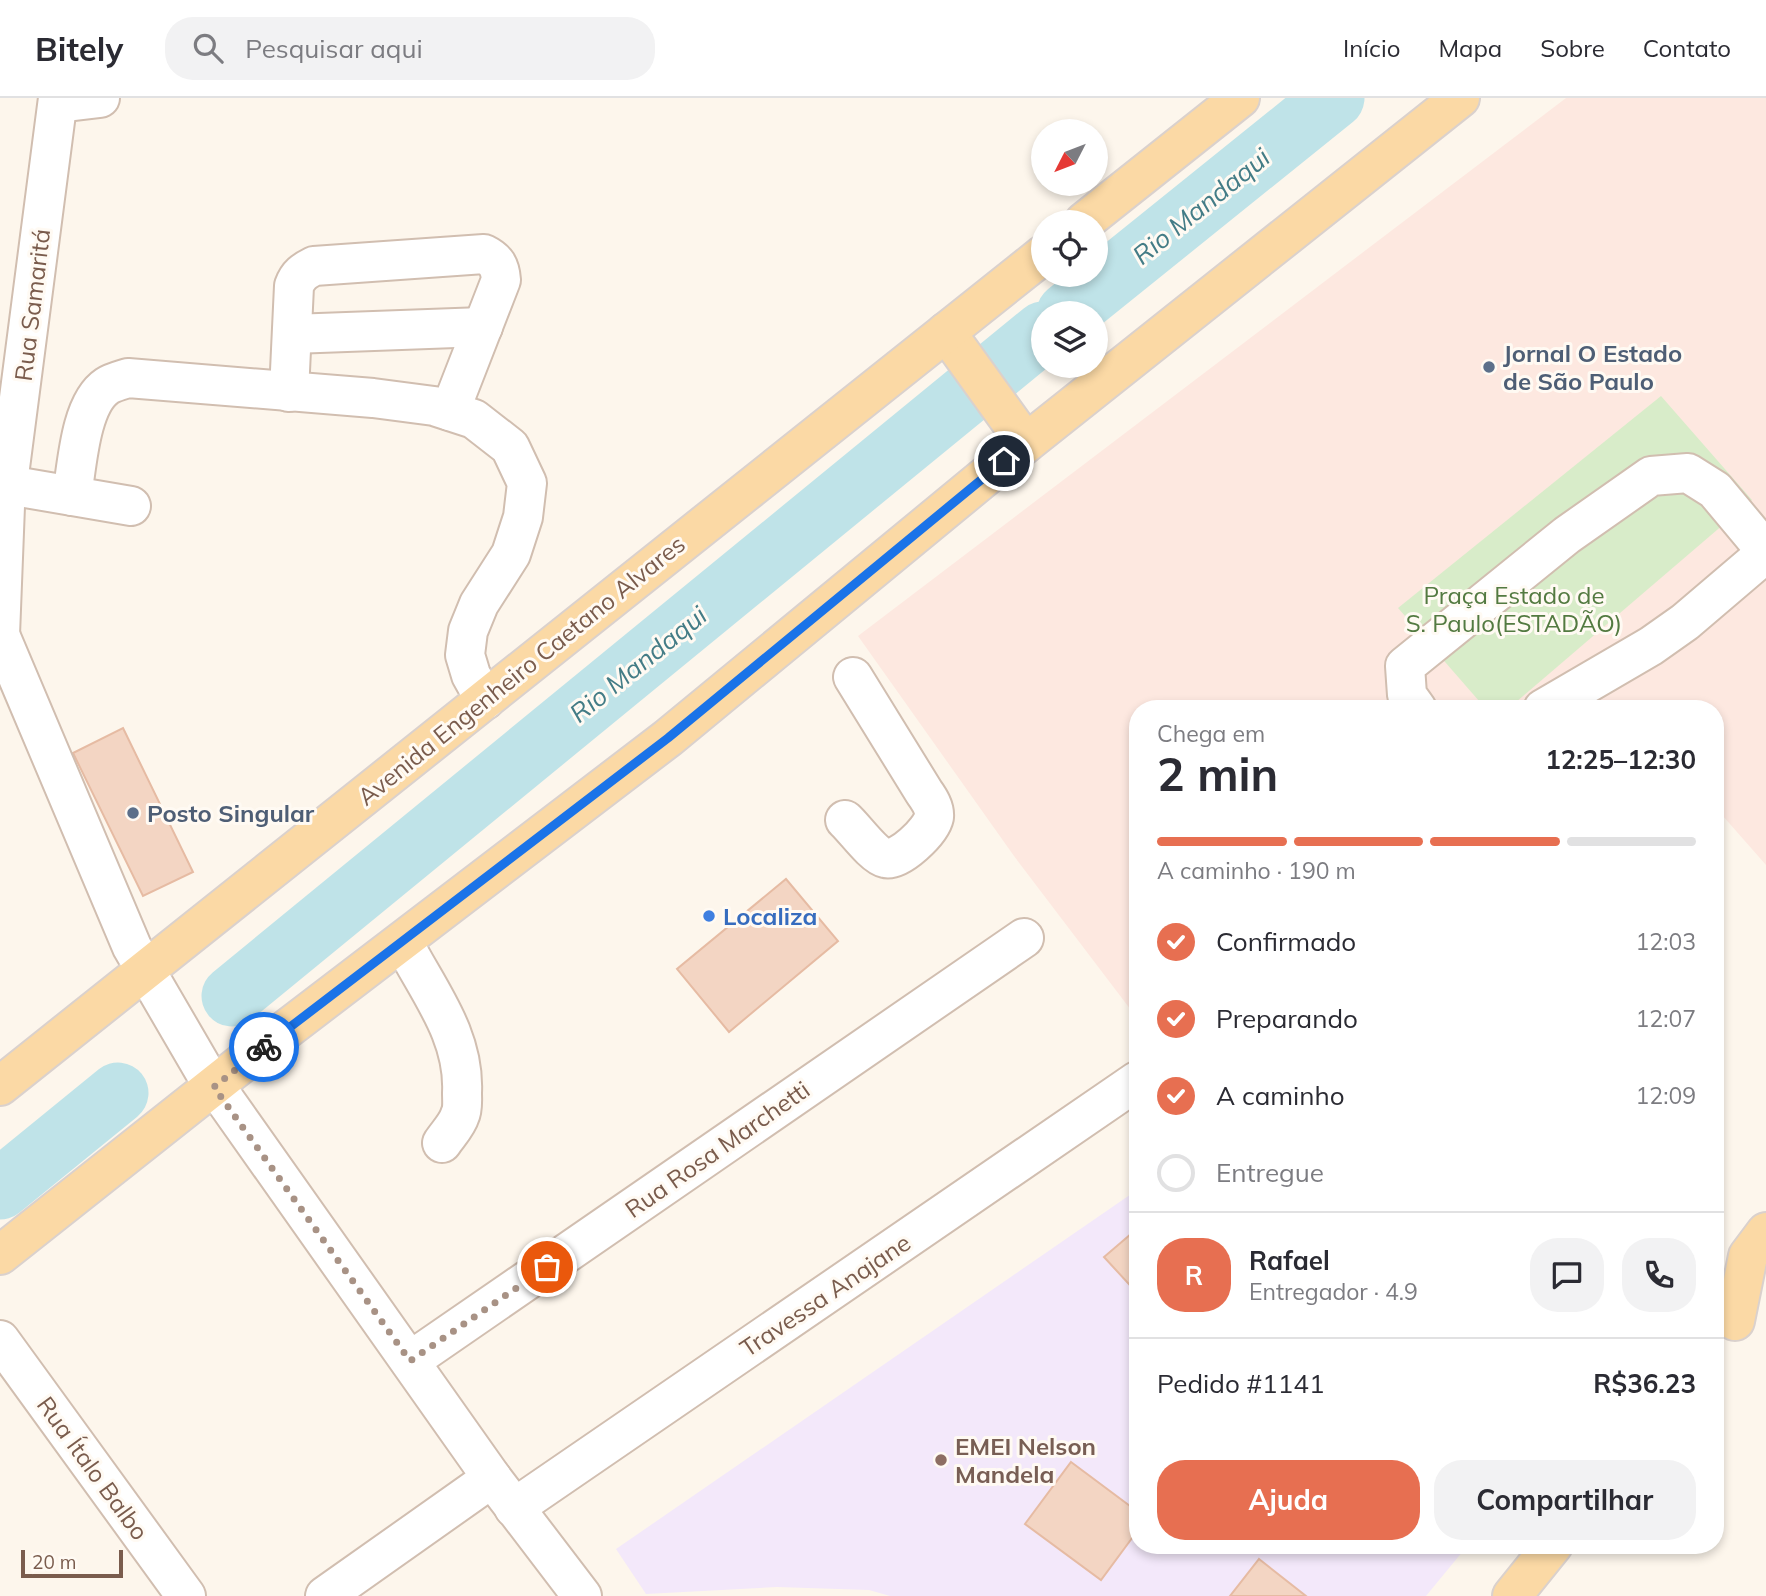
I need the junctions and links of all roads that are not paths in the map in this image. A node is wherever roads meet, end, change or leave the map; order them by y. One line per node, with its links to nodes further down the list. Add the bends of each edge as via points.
1 (100, 98): 4 (street)
2 (1240, 98): 5 (main road)
3 (1461, 98): 12 (main road)
4 (58, 100): 14 (street, Rua Samaritá)
5 (1099, 210)
6 (1031, 265): 8 (main road, Avenida Engenheiro Caetano Alvares)
7 (483, 327): 9 (street); 9 (street, via 501,280 501,269 484,254 314,266 298,277 294,286); 11 (street)
8 (946, 332): 12 (main road); 19 (main road, Avenida Engenheiro Caetano Alvares)
9 (292, 334): 10 (street)
10 (289, 392): 11 (street, via 373,398); 13 (street, via 128,378 107,386 93,401 84,428)
11 (450, 411): 19 (street, via 474,419 510,447 527,483 523,517 511,554 479,604 468,631 465,655)
12 (1026, 443): 24 (main road, via 668,738)
13 (72, 496): 14 (street); 15 (street)
14 (4, 500): 17 (street, Rua Samaritá)
15 (131, 506)
16 (1766, 552): 20 (street, via 1715,490 1688,473 1651,476 1567,536 1405,666); 21 (street, via 1685,622)
17 (0, 635): 25 (street)
18 (853, 677): 22 (street, via 924,792 934,817 905,852 886,859)
19 (485, 700): 25 (main road, Avenida Engenheiro Caetano Alvares)
20 (1411, 700)
21 (1558, 700)
22 (845, 820)
23 (1024, 938): 35 (street, Rua Rosa Marchetti)
24 (402, 942): 28 (main road); 29 (street, via 440,1005 454,1038 463,1082 461,1114)
25 (145, 971): 27 (main road, Avenida Engenheiro Caetano Alvares); 28 (street)
26 (1129, 1086): 37 (street, Travessa Anajane)
27 (0, 1087)
28 (214, 1087): 31 (main road); 35 (street)
29 (442, 1143)
30 (1760, 1253): 33 (main road)
31 (0, 1255)
32 (1766, 1299): 33 (main road)
33 (1725, 1333)
34 (0, 1340): 39 (street, Rua Ítalo Balbo)
35 (410, 1361): 36 (street)
36 (492, 1478): 37 (street); 40 (street)
37 (514, 1508): 41 (street)
38 (1546, 1554): 42 (main road)
39 (186, 1596)
40 (325, 1596)
41 (582, 1596)
42 (1512, 1596)

